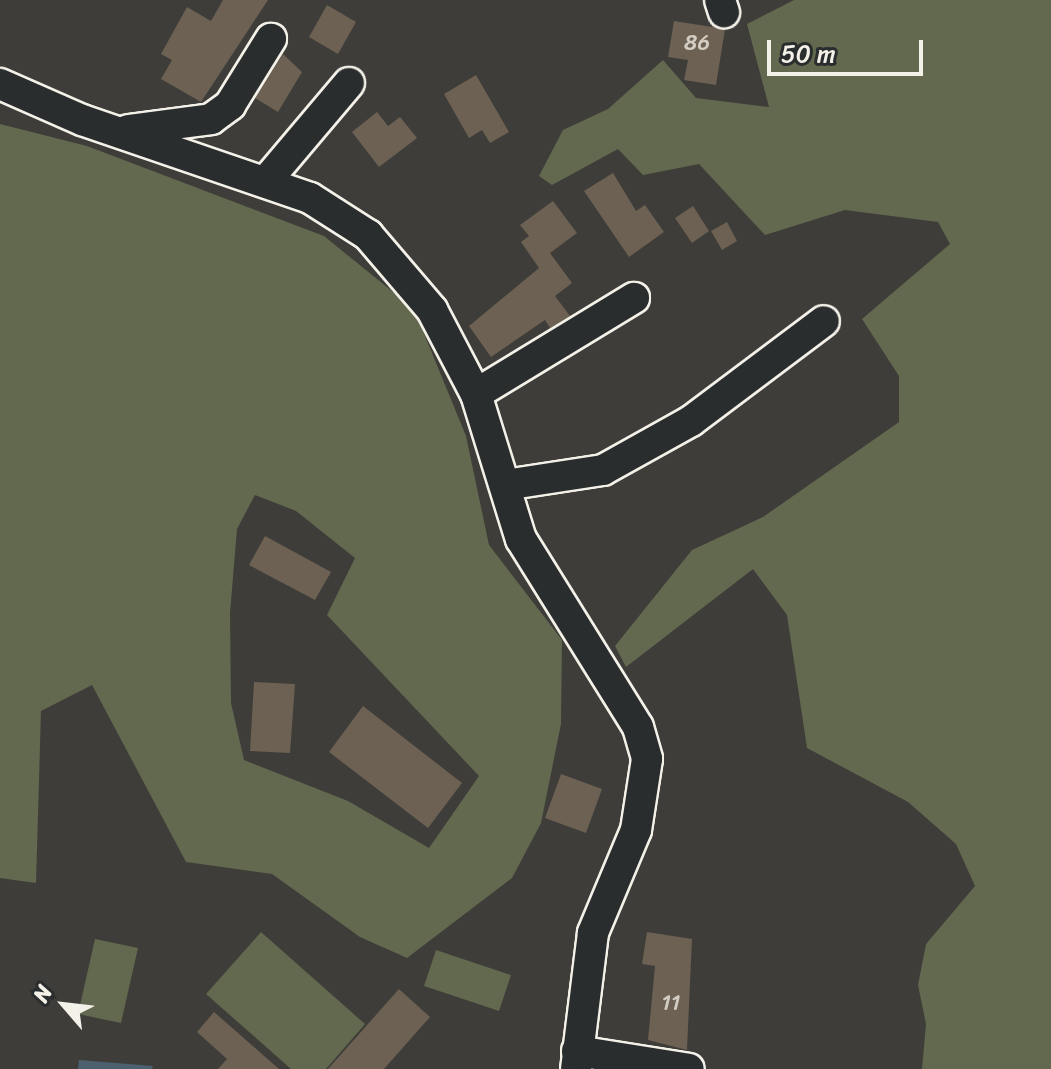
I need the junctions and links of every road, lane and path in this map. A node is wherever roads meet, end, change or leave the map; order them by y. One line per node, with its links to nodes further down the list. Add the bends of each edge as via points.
1 (271, 39): 6 (street, via 230,105 211,119)
2 (349, 83): 7 (street)
3 (0, 84): 5 (street)
4 (0, 101): 5 (street)
5 (34, 102): 6 (street)
6 (115, 131): 7 (street)
7 (267, 180): 10 (street, via 345,219 395,262 432,310)
8 (634, 298): 10 (street)
9 (824, 321): 11 (street, via 691,421 603,470)
10 (476, 394): 11 (street)
11 (505, 485): 12 (street, via 535,567 617,690 647,759 636,830 593,933)
12 (577, 1060): 13 (street)
13 (689, 1069)

